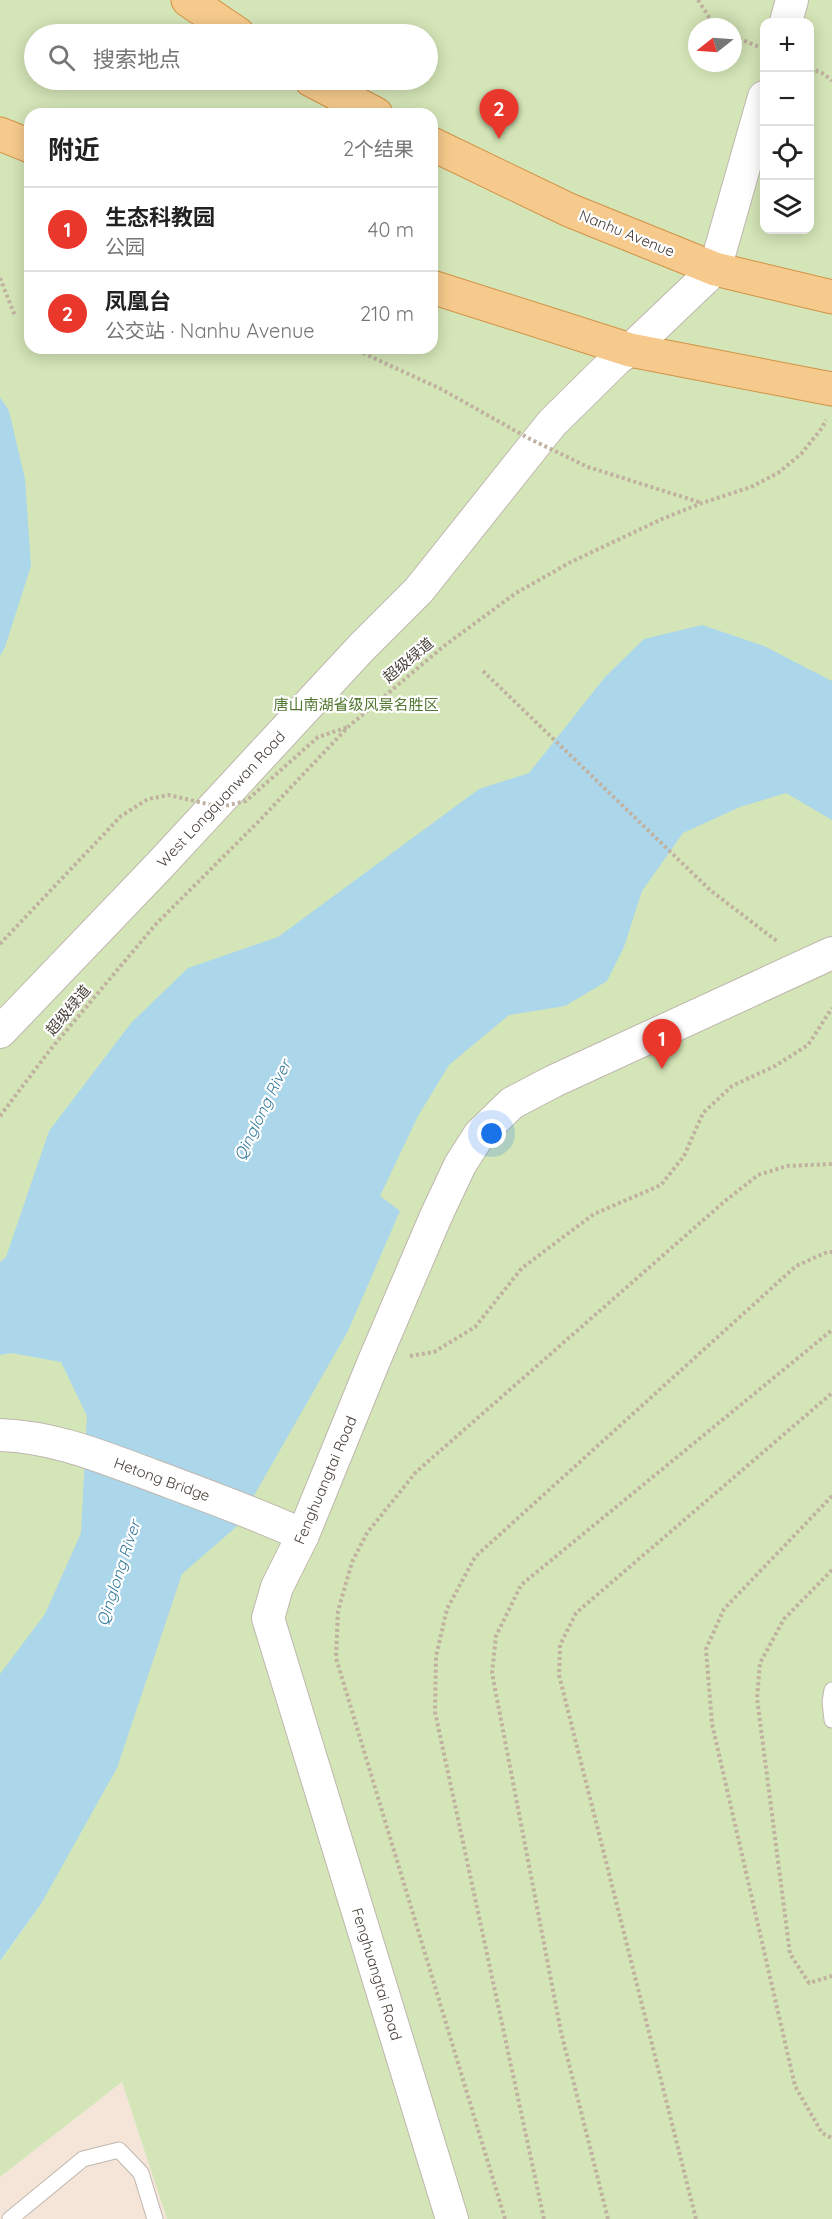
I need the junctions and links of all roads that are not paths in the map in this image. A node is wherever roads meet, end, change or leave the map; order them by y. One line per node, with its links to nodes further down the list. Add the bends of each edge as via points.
1 (188, 0): 4 (highway)
2 (792, 0): 3 (street)
3 (787, 18)
4 (223, 24)
5 (330, 90): 6 (highway)
6 (365, 108)
7 (760, 114): 11 (street)
8 (0, 134): 9 (highway)
9 (24, 144)
10 (438, 147): 11 (highway, Nanhu Avenue, via 569,210)
11 (715, 269): 13 (highway, Nanhu Avenue); 14 (street, West Longquanwan Road)
12 (438, 289): 14 (highway)
13 (832, 297)
14 (630, 350): 15 (highway); 17 (street, West Longquanwan Road, via 552,423 419,590)
15 (830, 401)
16 (819, 959): 19 (street, Fenghuangtai Road, via 512,1103 479,1135 436,1216)
17 (0, 1032)
18 (0, 1435): 19 (street, Hetong Bridge, via 73,1446 251,1512)
19 (303, 1536): 24 (street, Fenghuangtai Road, via 277,1587 268,1618)
20 (832, 1690): 21 (lane)
21 (832, 1720)
22 (10, 2219): 23 (lane, via 83,2159 119,2150 141,2173)
23 (155, 2219)
24 (452, 2219)

